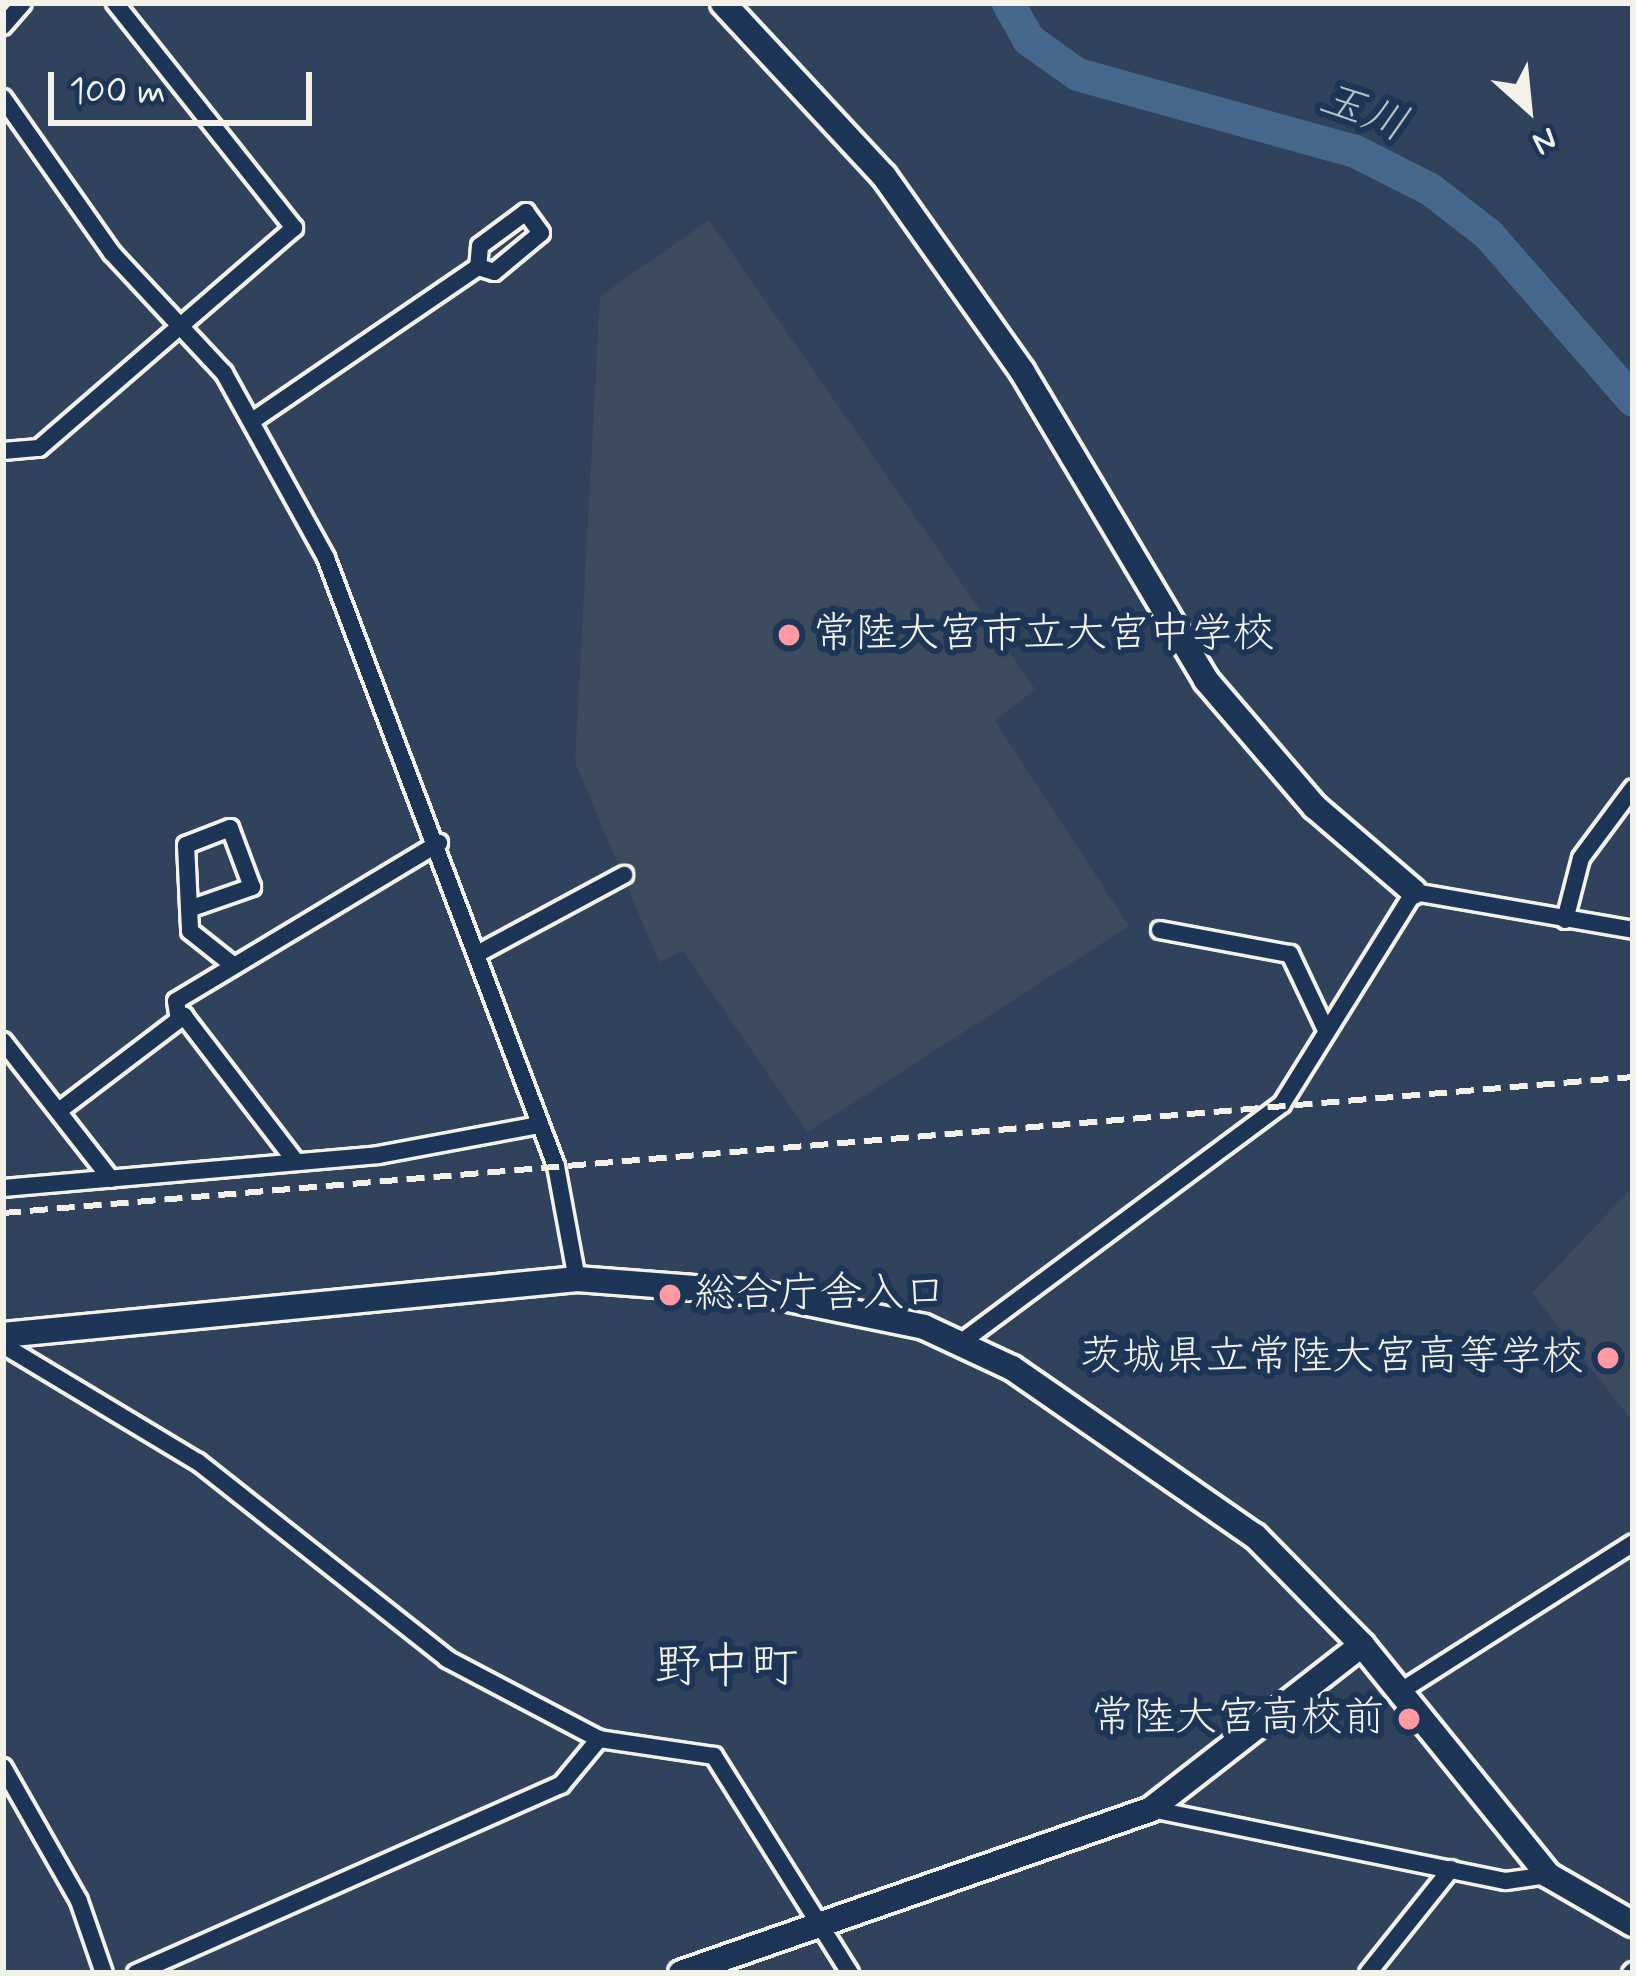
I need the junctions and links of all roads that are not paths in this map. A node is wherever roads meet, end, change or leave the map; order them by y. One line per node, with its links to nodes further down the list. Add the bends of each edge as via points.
1 (23, 3): 4 (street)
2 (115, 3): 7 (street, via 294,228)
3 (723, 3): 13 (street, via 898,196 1022,370 1206,680 1315,807)
4 (3, 26)
5 (3, 98): 7 (street, via 112,253)
6 (478, 267): 8 (street)
7 (184, 332): 8 (street); 9 (street, via 39,448)
8 (255, 419): 11 (street, via 326,558)
9 (3, 451)
10 (1633, 788): 15 (street, via 1581,858)
11 (440, 843): 18 (street); 19 (street)
12 (624, 875): 18 (street)
13 (1414, 892): 15 (street); 21 (street)
14 (189, 909): 14 (street, via 186,844 230,828 252,887); 19 (street, via 190,931)
15 (1565, 920): 17 (street)
16 (1160, 930): 21 (street, via 1290,954)
17 (1633, 930)
18 (479, 953): 24 (street)
19 (234, 966): 20 (street, via 176,1001)
20 (179, 1020): 23 (street); 25 (street)
21 (1326, 1030): 30 (street, via 1257,1126)
22 (3, 1041): 23 (street)
23 (64, 1107): 26 (street)
24 (534, 1126): 25 (street); 28 (street, via 556,1166)
25 (296, 1162): 26 (street)
26 (111, 1179): 27 (street)
27 (3, 1188)
28 (578, 1279): 29 (street); 30 (street, via 825,1303)
29 (3, 1335)
30 (963, 1341): 33 (street, via 1255,1536)
31 (3, 1345): 35 (street, via 198,1462 386,1620)
32 (1633, 1543): 34 (street)
33 (1363, 1645): 34 (street); 37 (street)
34 (1401, 1690): 39 (street)
35 (599, 1738): 40 (street, via 713,1756); 43 (street, via 561,1785)
36 (3, 1766): 42 (street, via 79,1900)
37 (1151, 1809): 38 (street); 40 (street)
38 (1451, 1869): 39 (street); 46 (street)
39 (1548, 1875): 41 (street)
40 (823, 1924): 44 (street); 45 (street)
41 (1633, 1924)
42 (104, 1973)
43 (136, 1973)
44 (681, 1973)
45 (850, 1973)
46 (1368, 1973)

